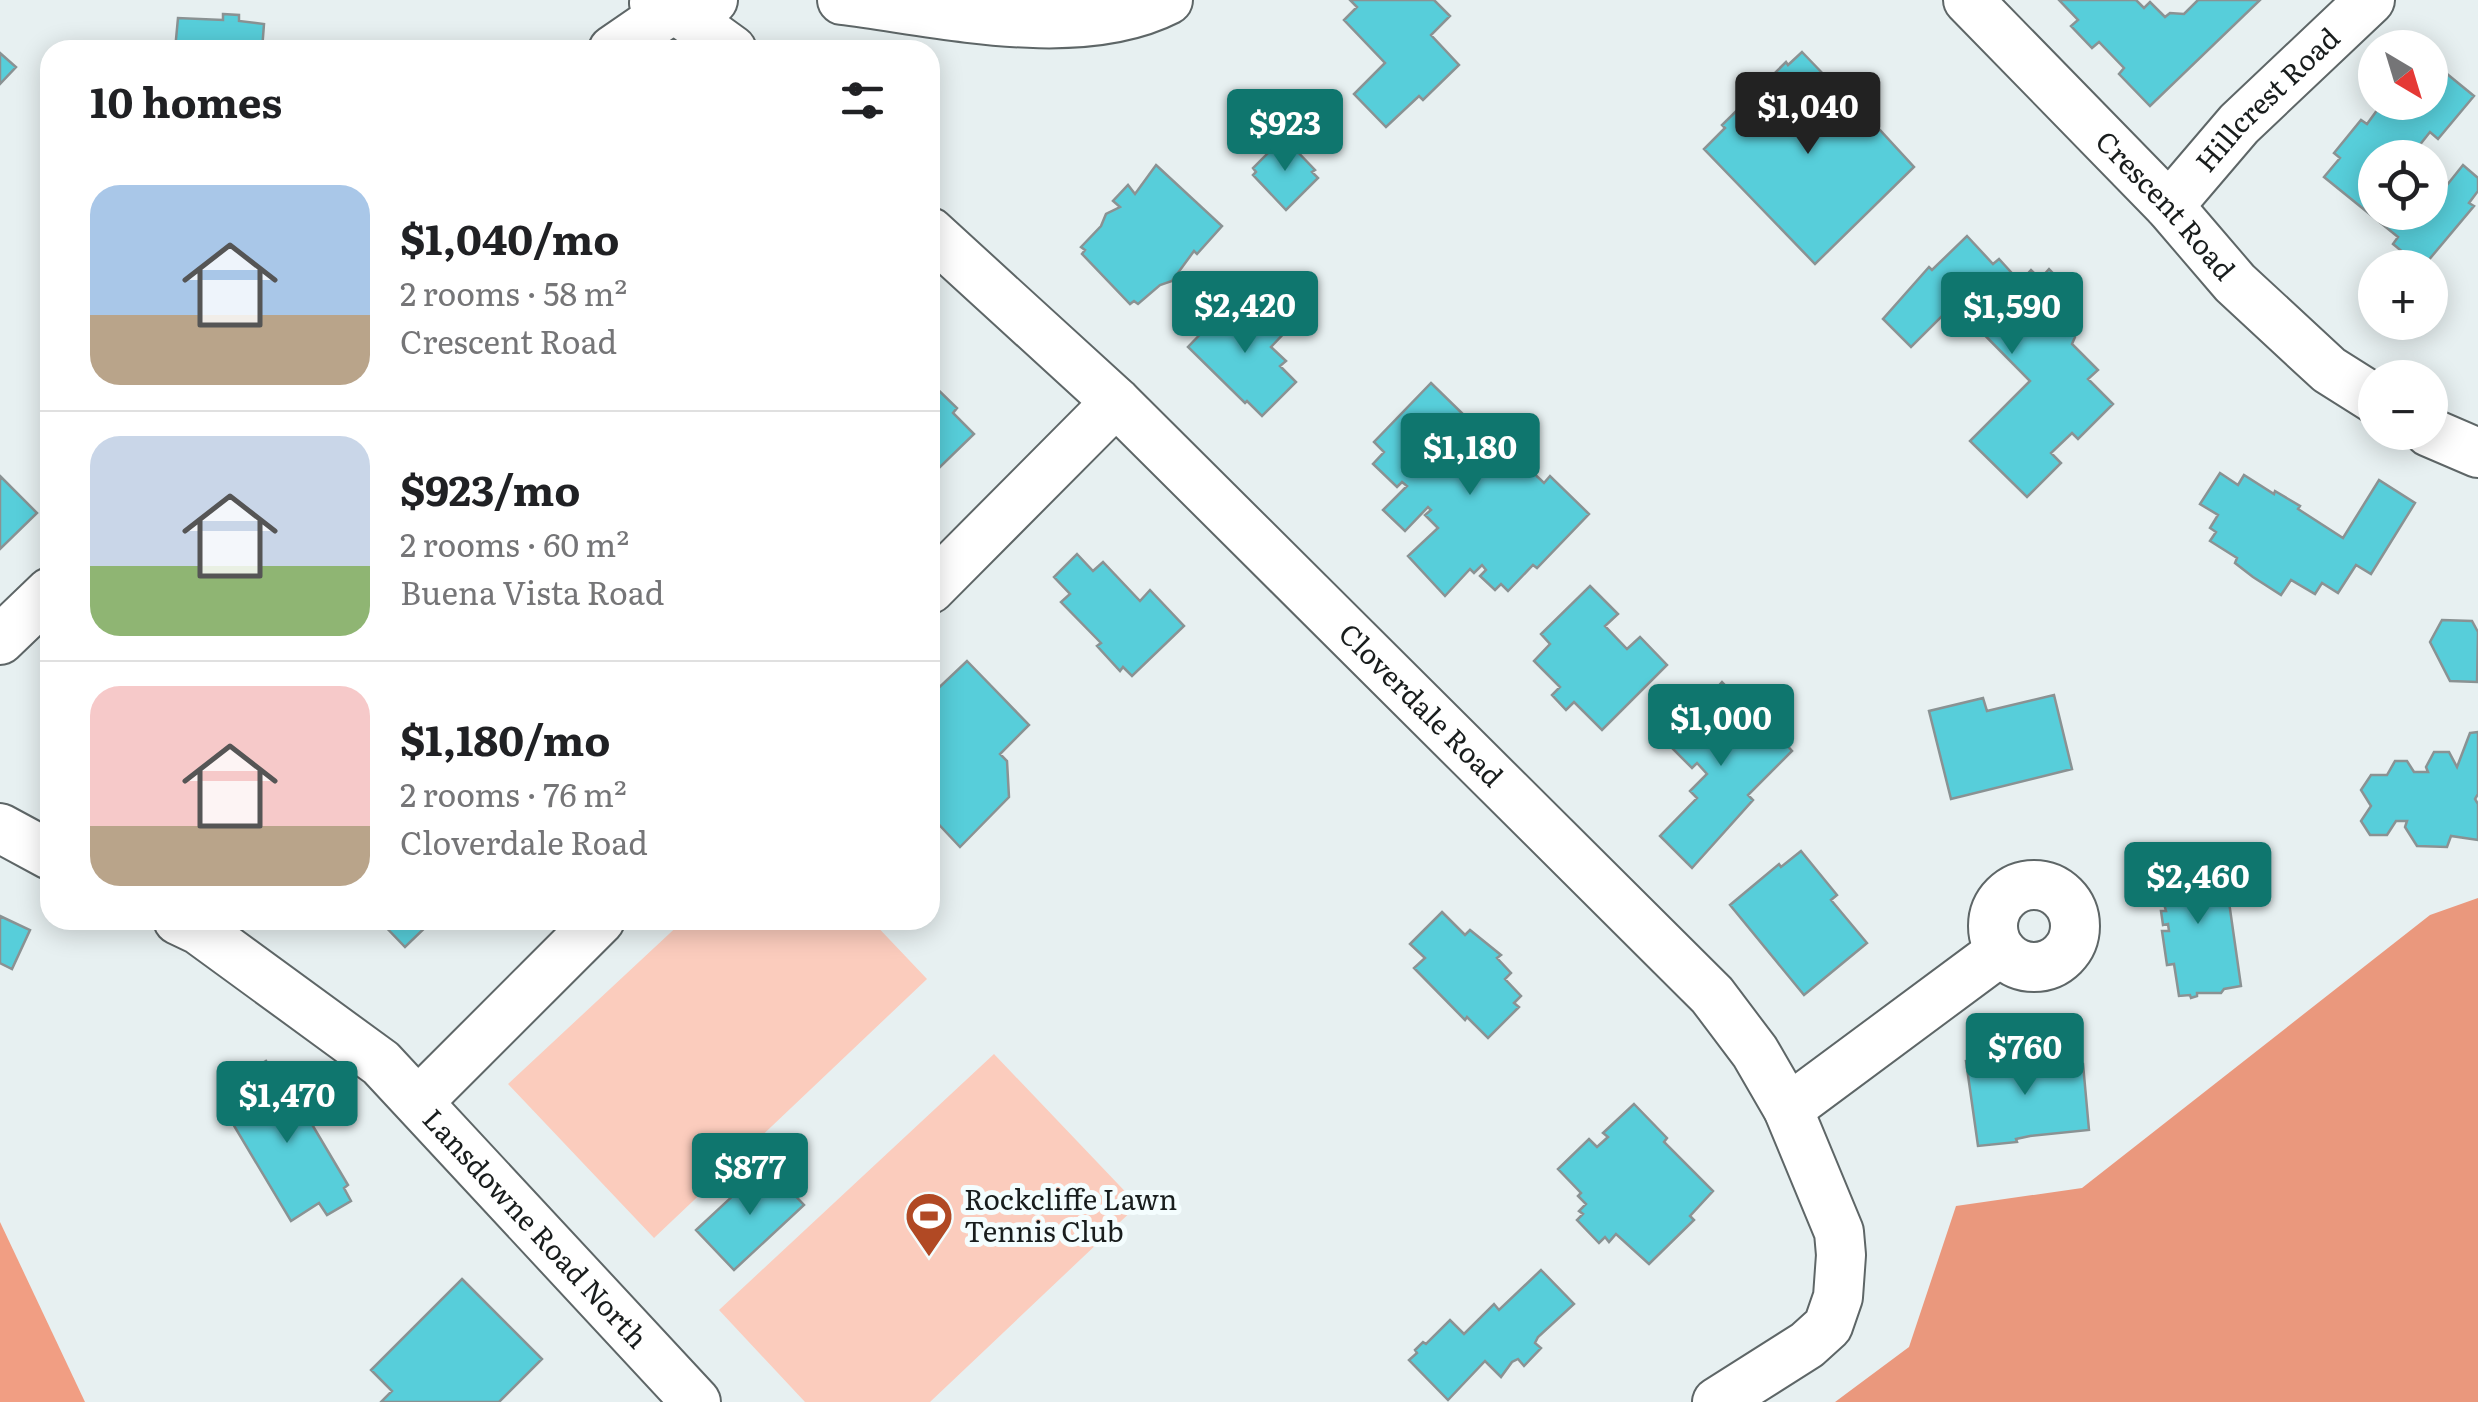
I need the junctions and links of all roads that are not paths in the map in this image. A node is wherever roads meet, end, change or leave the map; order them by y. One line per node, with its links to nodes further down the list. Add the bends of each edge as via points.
1 (842, 0): 2 (street, via 1030,23 1105,22)
2 (1168, 0)
3 (1968, 0): 8 (street, Crescent Road)
4 (2370, 0): 8 (street, Hillcrest Road, via 2239,124)
5 (676, 3): 6 (street); 7 (street)
6 (626, 40)
7 (720, 40)
8 (2169, 206): 10 (street, Crescent Road, via 2235,283 2329,370)
9 (940, 241): 11 (street, Cloverdale Road)
10 (2358, 388)
11 (1116, 402): 14 (street); 23 (street, Cloverdale Road, via 1712,995)
12 (2448, 441): 13 (street)
13 (2478, 454)
14 (940, 579)
15 (40, 602): 16 (street)
16 (0, 640)
17 (0, 828): 18 (street)
18 (40, 850)
19 (198, 930): 22 (street, Lansdowne Road North, via 381,1063)
20 (590, 930): 22 (street)
21 (2001, 951): 23 (street)
22 (420, 1101): 24 (street, Lansdowne Road North)
23 (1788, 1109): 25 (street, Cloverdale Road, via 1839,1232 1838,1298 1828,1326 1808,1345)
24 (696, 1402)
25 (1717, 1402)

